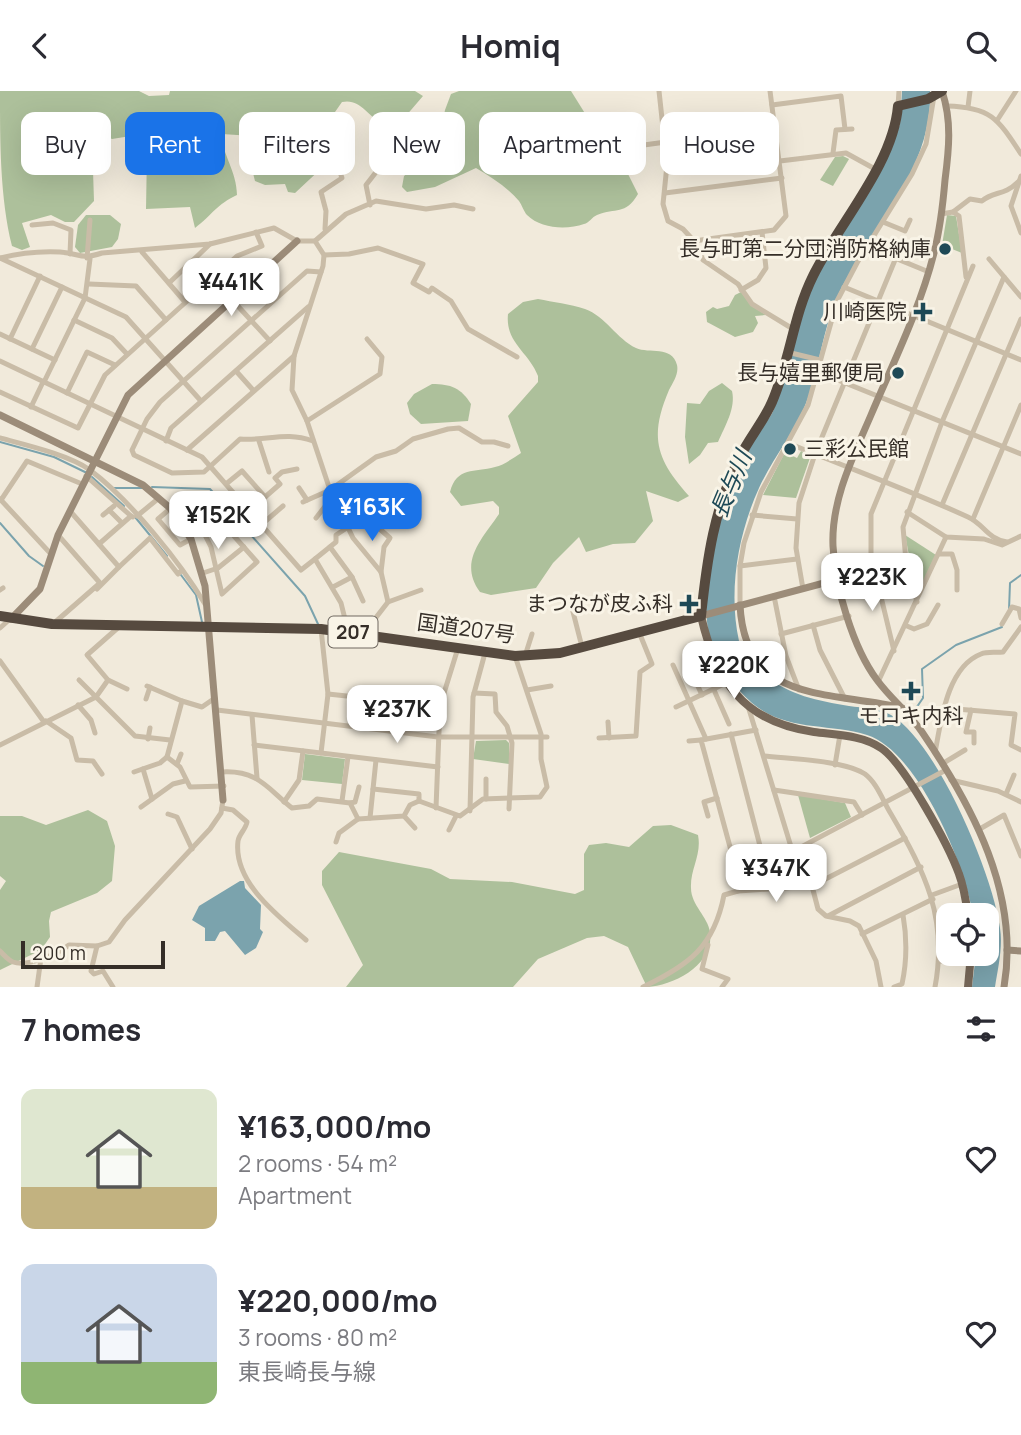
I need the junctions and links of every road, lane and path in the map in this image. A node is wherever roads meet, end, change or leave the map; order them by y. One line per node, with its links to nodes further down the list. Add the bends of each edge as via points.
1 (659, 91): 11 (street)
2 (770, 91): 7 (street)
3 (899, 91): 8 (street)
4 (971, 91): 10 (street)
5 (1016, 91): 13 (street)
6 (937, 94): 8 (highway); 9 (street); 31 (street, via 926,144)
7 (772, 105): 12 (street); 15 (street, via 841,96 849,129 836,129)
8 (899, 106): 18 (highway, via 895,130)
9 (947, 106): 10 (street); 28 (street, via 950,140)
10 (968, 107): 13 (street)
11 (662, 112)
12 (773, 112)
13 (998, 119): 16 (street)
14 (779, 153): 17 (street)
15 (833, 153): 17 (street); 18 (street, via 846,153)
16 (1021, 154)
17 (780, 161): 22 (street)
18 (875, 169): 75 (highway, via 812,278)
19 (341, 175): 33 (street, via 321,193)
20 (374, 175): 25 (street, via 366,185)
21 (665, 175): 24 (street)
22 (782, 178): 24 (street); 35 (street, via 786,216 774,230)
23 (1020, 179): 27 (street, via 1006,193 982,201 970,199); 36 (street, via 1012,206)
24 (665, 193): 39 (street, via 668,221)
25 (370, 205): 26 (street, via 379,201 426,209 454,205); 33 (street, via 346,213)
26 (473, 209)
27 (953, 212): 28 (street); 55 (street, via 963,228)
28 (942, 214): 51 (street)
29 (90, 220): 46 (street)
30 (910, 220): 31 (street, via 905,231)
31 (883, 222): 41 (street)
32 (32, 225): 43 (street, via 53,223 71,230)
33 (325, 229): 38 (street)
34 (256, 232): 37 (street, via 274,228); 40 (street); 54 (street, via 262,246 237,256)
35 (762, 232): 39 (street); 60 (street, via 766,268 758,280)
36 (1021, 233)
37 (297, 241): 38 (street); 64 (street)
38 (315, 241): 44 (street)
39 (694, 241): 60 (street, via 704,260)
40 (210, 244): 42 (street); 56 (street)
41 (868, 247): 48 (street); 59 (street)
42 (142, 252): 46 (street, via 102,253); 56 (street)
43 (70, 254): 45 (street, via 37,252); 46 (street)
44 (324, 255): 50 (street); 87 (street, via 378,248 423,264 413,283 451,300 468,330)
45 (0, 258): 52 (street)
46 (88, 259): 57 (street)
47 (989, 259): 53 (street)
48 (895, 260): 51 (street); 63 (street)
49 (973, 265): 55 (street)
50 (321, 272): 66 (street); 73 (street, via 307,271)
51 (929, 272): 68 (street)
52 (40, 276): 58 (street); 78 (street)
53 (1004, 277): 61 (street); 81 (street)
54 (212, 278): 64 (street); 65 (street)
55 (966, 279): 74 (street)
56 (169, 282): 65 (street)
57 (89, 284): 62 (street); 72 (street, via 136,286)
58 (62, 287): 62 (street); 82 (street)
59 (844, 287): 63 (street); 90 (street)
60 (741, 290): 75 (street, via 752,304)
61 (1021, 297)
62 (85, 298): 69 (street); 71 (street)
63 (878, 299): 68 (street); 100 (street)
64 (232, 300): 73 (street); 89 (street)
65 (185, 302): 72 (street)
66 (308, 307): 80 (street); 86 (street)
67 (130, 308): 69 (street)
68 (913, 314): 74 (street); 104 (street)
69 (126, 317): 77 (street)
70 (1021, 319): 84 (street)
71 (74, 320): 85 (street, via 112,338); 88 (street)
72 (166, 320): 77 (street)
73 (251, 321): 80 (street); 99 (street)
74 (945, 328): 81 (street); 109 (street)
75 (793, 329): 83 (highway)
76 (0, 334): 78 (street)
77 (146, 338): 85 (street); 89 (street)
78 (10, 339): 82 (street)
79 (367, 339): 112 (street, via 382,357 380,374)
80 (270, 341): 94 (street)
81 (977, 342): 84 (street); 113 (street)
82 (32, 349): 88 (street)
83 (788, 353): 90 (street); 97 (highway)
84 (1006, 353): 91 (street); 115 (street)
85 (127, 354): 93 (street)
86 (294, 356): 101 (street); 112 (street, via 292,390)
87 (517, 358)
88 (55, 360): 98 (street)
89 (165, 360): 99 (street); 111 (street, via 128,395)
90 (819, 360): 95 (street)
91 (1021, 360)
92 (0, 361): 98 (street)
93 (116, 365): 103 (street, via 87,352); 106 (street)
94 (236, 370): 101 (street); 105 (street)
95 (818, 372): 100 (street); 120 (street)
96 (755, 377): 97 (street, via 763,373)
97 (781, 377): 192 (highway, via 718,509)
98 (44, 382): 103 (street); 108 (street)
99 (184, 382): 105 (street); 114 (street, via 153,409)
100 (844, 383): 104 (street); 124 (street)
101 (253, 390): 123 (street)
102 (0, 392): 108 (street)
103 (67, 393): 106 (street)
104 (878, 397): 109 (street); 128 (street)
105 (201, 401): 117 (street, via 171,428)
106 (89, 403): 108 (street, via 78,428); 111 (street)
107 (1021, 405): 122 (street)
108 (32, 407)
109 (911, 409): 113 (street); 132 (street)
110 (0, 415): 126 (street)
111 (116, 416): 114 (street); 126 (street)
112 (307, 421): 119 (street)
113 (942, 422): 115 (street); 137 (street)
114 (141, 429): 117 (street); 127 (street, via 134,456 172,473 204,472)
115 (973, 435): 122 (street); 142 (street)
116 (0, 438): 131 (street, via 52,453)
117 (166, 441): 123 (street)
118 (259, 441): 119 (street, via 295,434); 127 (street, via 240,439); 130 (street, via 259,457)
119 (313, 441): 136 (street)
120 (789, 443): 124 (street); 149 (street)
121 (508, 446): 136 (street, via 482,442 459,428 448,429 376,457)
122 (1004, 449): 125 (street); 153 (street)
123 (187, 450): 127 (street)
124 (815, 454): 128 (street); 152 (street)
125 (1021, 454)
126 (95, 460): 131 (street); 139 (street)
127 (210, 466): 134 (street)
128 (849, 466): 132 (street); 178 (street, via 833,533)
129 (298, 469): 138 (street, via 282,472 275,478 280,484)
130 (269, 472)
131 (88, 473): 133 (street); 150 (street); 150 (street)
132 (883, 481): 137 (street); 173 (street, via 869,529)
133 (82, 484): 140 (street, via 27,461); 145 (street)
134 (226, 484): 138 (street, via 242,471); 146 (street)
135 (299, 488): 136 (street, via 305,501)
136 (331, 493): 151 (street); 156 (street)
137 (914, 493): 142 (street); 147 (street)
138 (265, 497): 146 (street)
139 (159, 498): 144 (street); 150 (street)
140 (0, 500): 165 (street)
141 (188, 501): 144 (street); 163 (street, via 203,501); 172 (street)
142 (942, 505): 153 (street)
143 (283, 506): 155 (street)
144 (170, 508): 160 (street); 160 (street, via 158,519 180,545)
145 (69, 511): 157 (street); 162 (street)
146 (249, 511): 155 (street)
147 (907, 512): 159 (street); 169 (street, via 902,527)
148 (103, 515): 154 (street, via 112,508)
149 (752, 515): 152 (street); 170 (street)
150 (134, 516): 154 (street); 174 (street)
151 (316, 518)
152 (797, 519): 168 (street)
153 (973, 519): 161 (street, via 988,536)
154 (122, 523): 162 (street)
155 (261, 525): 167 (street, via 301,571)
156 (348, 527): 164 (street); 175 (street); 175 (street, via 365,516 390,538)
157 (58, 535): 165 (street); 196 (street, via 100,583)
158 (1021, 536): 161 (street)
159 (946, 537): 161 (street); 166 (street)
160 (191, 539): 176 (street)
161 (1007, 542)
162 (99, 544): 171 (street)
163 (244, 547): 172 (street); 172 (street, via 257,562 222,594)
164 (330, 547): 167 (street); 177 (street)
165 (50, 553): 194 (street, via 40,589)
166 (939, 554): 182 (street, via 952,554); 186 (street)
167 (315, 559): 179 (street)
168 (797, 559): 170 (street); 180 (street)
169 (906, 561): 173 (street); 186 (street)
170 (740, 566): 190 (street)
171 (119, 567): 174 (street, via 150,538 178,575); 183 (street)
172 (218, 568): 176 (street)
173 (874, 569): 178 (street); 214 (street)
174 (181, 571): 191 (street)
175 (381, 572): 187 (street)
176 (203, 573): 191 (street)
177 (352, 577): 179 (street); 185 (street)
178 (839, 579): 180 (street); 193 (street)
179 (333, 587): 205 (street)
180 (803, 589): 184 (street)
181 (421, 590): 187 (street)
182 (957, 590)
183 (94, 592)
184 (774, 596): 190 (street); 209 (street)
185 (363, 601)
186 (917, 601): 200 (street)
187 (388, 602): 207 (street)
188 (584, 602): 212 (street, via 572,607)
189 (938, 605): 200 (street, via 926,624 914,629)
190 (738, 606): 192 (street); 228 (street, via 750,653 762,669)
191 (207, 608): 201 (street)
192 (703, 615): 206 (highway, 国道207号 / 207); 223 (main road, via 709,652)
193 (849, 616): 198 (street); 222 (street, via 862,657)
194 (5, 618): 196 (highway, 国道207号 / 207); 203 (street)
195 (1021, 618): 197 (street, via 1019,609 1011,608)
196 (52, 624): 199 (highway, 国道207号 / 207)
197 (1002, 624)
198 (813, 625): 209 (street); 235 (street)
199 (120, 626): 201 (highway, 国道207号 / 207); 221 (street, via 87,655)
200 (907, 626): 214 (street)
201 (209, 627): 204 (highway, 国道207号 / 207); 233 (street)
202 (1021, 627): 210 (street)
203 (0, 628)
204 (321, 629): 205 (highway, 国道207号 / 207); 229 (street)
205 (348, 631): 207 (highway, 国道207号 / 207)
206 (639, 632): 212 (highway, 国道207号 / 207); 261 (street, via 652,664 640,672 636,736)
207 (364, 633): 213 (highway, 国道207号 / 207)
208 (533, 634): 216 (street)
209 (781, 634): 228 (street)
210 (1014, 639): 211 (street); 243 (street, via 1003,652 984,652 970,659 954,682)
211 (1021, 646)
212 (582, 647): 216 (highway, 国道207号 / 207)
213 (458, 648): 215 (highway, 国道207号 / 207); 239 (street)
214 (894, 651): 222 (street)
215 (485, 653): 216 (highway, 国道207号 / 207); 230 (street)
216 (520, 656): 226 (street)
217 (0, 661): 247 (street)
218 (673, 665): 237 (street)
219 (689, 667): 231 (street)
220 (79, 680): 232 (street)
221 (108, 680): 225 (street); 232 (street)
222 (878, 681): 242 (street)
223 (726, 683): 227 (street); 240 (main road)
224 (551, 686): 226 (street)
225 (127, 689)
226 (527, 690): 257 (street)
227 (714, 690): 231 (street); 250 (street)
228 (799, 690): 235 (street)
229 (328, 694): 239 (street); 249 (street)
230 (474, 694): 258 (street); 259 (street, via 495,694 496,712)
231 (702, 695): 237 (street)
232 (96, 697): 238 (street); 263 (street, via 129,731)
233 (215, 698): 236 (street, via 201,706); 244 (street)
234 (146, 699): 236 (street, via 149,687)
235 (845, 699): 242 (street)
236 (182, 701): 264 (street)
237 (689, 701): 241 (street); 262 (street)
238 (78, 705): 247 (street); 253 (street)
239 (440, 706): 256 (street)
240 (748, 706): 252 (street); 255 (main road, via 785,726)
241 (676, 707)
242 (903, 708): 273 (street)
243 (945, 708): 245 (street); 273 (street)
244 (217, 710): 246 (street); 285 (street)
245 (971, 710): 266 (street, via 966,732 974,732); 270 (street, via 1015,714 1011,745)
246 (252, 715): 249 (street); 268 (street)
247 (45, 722): 267 (street); 286 (street, via 71,739 77,760 93,761)
248 (608, 722): 261 (street)
249 (324, 723): 256 (street); 272 (street)
250 (729, 724)
251 (150, 728): 263 (street)
252 (756, 730): 254 (street); 275 (street)
253 (95, 733)
254 (730, 734): 262 (street); 332 (street)
255 (840, 735): 280 (street); 294 (main road, via 880,747)
256 (438, 737): 258 (street); 281 (street)
257 (544, 737): 259 (street); 298 (street, via 546,792 537,798)
258 (471, 738): 259 (street); 313 (street)
259 (510, 738): 298 (street)
260 (599, 738): 261 (street)
261 (609, 738)
262 (704, 739): 265 (street); 299 (street)
263 (148, 740): 264 (street)
264 (170, 740): 276 (street)
265 (688, 741)
266 (974, 743)
267 (0, 745)
268 (254, 745): 271 (street); 288 (street)
269 (965, 750): 283 (street)
270 (1021, 750)
271 (303, 751): 272 (street); 304 (street, via 299,779)
272 (321, 753): 277 (street)
273 (935, 753): 283 (street)
274 (181, 754): 279 (street)
275 (764, 756): 280 (street); 296 (street)
276 (167, 757): 279 (street); 282 (street)
277 (348, 757): 278 (street); 302 (street)
278 (376, 760): 281 (street); 295 (street)
279 (177, 764): 291 (street)
280 (835, 765): 307 (street, via 864,773)
281 (438, 767): 311 (street)
282 (143, 769): 284 (street); 300 (street)
283 (943, 769): 290 (street); 294 (street)
284 (134, 772)
285 (222, 772): 288 (street); 292 (street)
286 (102, 774)
287 (1014, 775): 297 (street)
288 (257, 778): 304 (street)
289 (486, 779): 301 (street)
290 (951, 780): 297 (street); 323 (street)
291 (185, 781): 292 (street, via 194,788); 300 (street)
292 (223, 786): 308 (street)
293 (359, 787): 306 (street, via 355,802)
294 (914, 787): 307 (street); 335 (main road)
295 (373, 789): 303 (street, via 419,794); 320 (street)
296 (774, 790): 316 (street, via 854,802); 330 (street)
297 (1006, 794): 305 (street)
298 (510, 797): 301 (street); 312 (street)
299 (717, 798): 318 (street, via 704,802); 334 (street)
300 (152, 799): 309 (street)
301 (486, 799): 313 (street)
302 (342, 801): 306 (street); 310 (street, via 317,799 309,806)
303 (419, 801): 311 (street); 317 (street)
304 (284, 802): 310 (street)
305 (1021, 802)
306 (350, 803): 321 (street)
307 (884, 803): 316 (street); 327 (street)
308 (223, 804): 329 (street, via 216,821); 345 (street, via 247,822 238,844 243,876)
309 (141, 807)
310 (292, 808): 319 (street)
311 (436, 808): 315 (street)
312 (509, 809)
313 (470, 811): 315 (street)
314 (167, 814): 329 (street, via 177,817)
315 (456, 815): 324 (street)
316 (862, 815): 330 (street)
317 (404, 816): 320 (street); 322 (street)
318 (708, 816)
319 (288, 818)
320 (370, 818): 321 (street)
321 (358, 819): 328 (street, via 339,833)
322 (415, 828)
323 (978, 829): 326 (street, via 1004,815); 347 (street, via 997,873)
324 (449, 830)
325 (1021, 830): 326 (street)
326 (1014, 834): 331 (street)
327 (905, 838): 333 (street); 336 (street)
328 (336, 842)
329 (192, 849): 346 (street, via 109,942)
330 (792, 850): 332 (street); 336 (street)
331 (1021, 856)
332 (765, 865): 334 (street)
333 (921, 867): 338 (street); 341 (street)
334 (739, 880): 337 (street)
335 (962, 884): 338 (street); 339 (main road)
336 (812, 886): 337 (street); 341 (street, via 818,909)
337 (738, 891): 344 (street, via 724,895)
338 (933, 897): 340 (street); 342 (street)
339 (966, 903)
340 (903, 915): 343 (street); 358 (street, via 906,968 902,984)
341 (826, 916): 343 (street, via 850,921)
342 (936, 924)
343 (862, 934): 357 (street, via 879,968)
344 (711, 935): 355 (street, via 697,954); 356 (street, via 701,965 728,979)
345 (306, 940)
346 (97, 946): 350 (street, via 69,945); 354 (street, via 91,971 108,974)
347 (1007, 950): 349 (street); 361 (street)
348 (0, 951): 350 (street, via 20,964)
349 (1021, 951)
350 (41, 958): 353 (street)
351 (939, 966): 359 (street)
352 (970, 966): 360 (main road)
353 (37, 987)
354 (113, 987)
355 (643, 987)
356 (722, 987)
357 (881, 987)
358 (894, 987)
359 (935, 987)
360 (968, 987)
361 (1004, 987)

